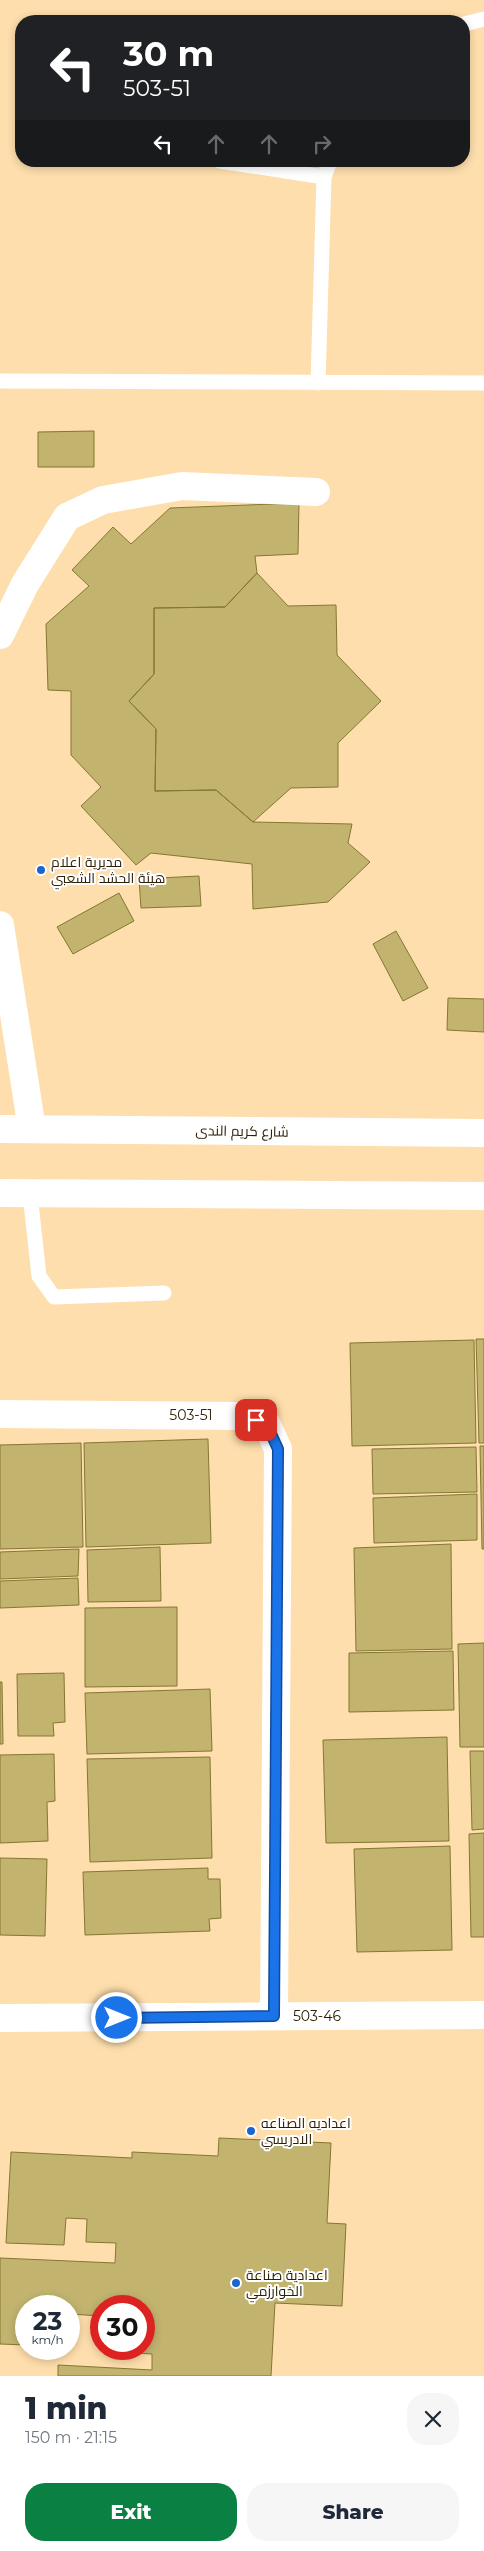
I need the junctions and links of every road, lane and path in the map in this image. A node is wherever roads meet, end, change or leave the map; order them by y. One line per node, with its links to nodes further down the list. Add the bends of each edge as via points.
1 (484, 19): 2 (lane)
2 (470, 22)
3 (259, 167): 5 (lane)
4 (328, 167): 5 (lane)
5 (324, 177): 7 (lane)
6 (0, 381): 7 (lane)
7 (318, 383): 8 (lane)
8 (484, 383)
9 (316, 492): 10 (street, via 182,486 103,500 67,517 25,584)
10 (0, 635)
11 (0, 925): 12 (street)
12 (32, 1129): 13 (street, شارع كريم الندى); 14 (street, شارع كريم الندى)
13 (0, 1130)
14 (484, 1133)
15 (0, 1193): 16 (street)
16 (30, 1194): 17 (street); 18 (lane, via 39,1276 54,1297)
17 (484, 1196)
18 (164, 1293)
19 (0, 1414): 21 (street, 503-51, via 244,1416 267,1425 278,1449)
20 (484, 2015): 21 (street, 503-46)
21 (274, 2016): 22 (street, 503-46)
22 (0, 2018)

